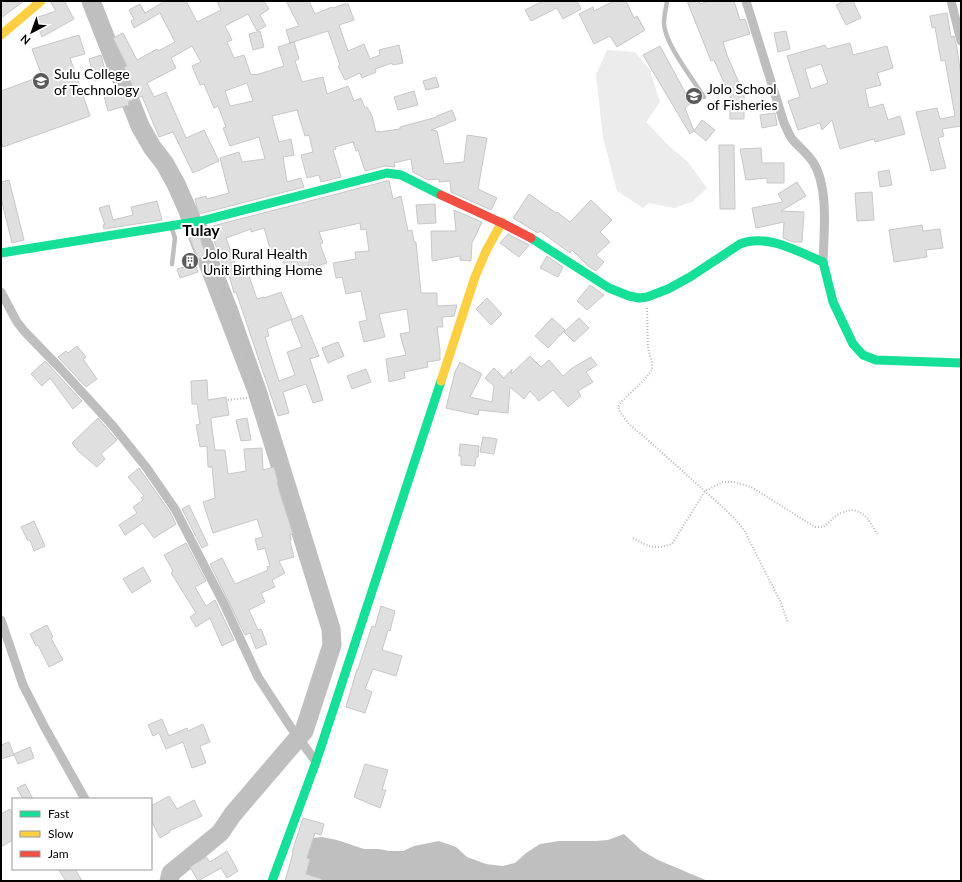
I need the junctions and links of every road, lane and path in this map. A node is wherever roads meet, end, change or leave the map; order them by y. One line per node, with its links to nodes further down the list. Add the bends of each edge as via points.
1 (41, 1): 5 (street)
2 (667, 1): 7 (lane, via 664,23 666,35)
3 (746, 1): 12 (street, via 784,123 793,140 818,171 824,206)
4 (955, 5): 6 (street)
5 (1, 35)
6 (961, 41)
7 (704, 96)
8 (199, 221): 9 (street, via 387,173 401,175 451,201); 10 (street); 17 (street, via 233,308)
9 (502, 222): 15 (street, via 544,245 605,286 638,298); 26 (street, via 475,278)
10 (171, 226): 11 (street); 13 (lane, via 175,238)
11 (1, 253)
12 (823, 262): 15 (street, via 772,243 747,241 736,245 662,292); 16 (street, via 833,302 853,344 863,355 876,360)
13 (172, 264)
14 (1, 292): 26 (street, via 25,332 113,426 175,509 267,692)
15 (646, 298): 19 (path, via 648,348 652,370 618,407 629,424)
16 (961, 363)
17 (259, 396): 18 (path)
18 (228, 400)
19 (705, 492): 20 (path, via 723,482 751,487 815,527 823,527 840,514 851,510 861,512 870,520); 21 (path, via 672,544 655,548); 25 (path, via 744,530)
20 (877, 534)
21 (633, 538)
22 (310, 541): 23 (path)
23 (298, 547)
24 (1, 620): 27 (street, via 23,685)
25 (788, 623)
26 (316, 762): 28 (street)
27 (84, 798)
28 (272, 881)

